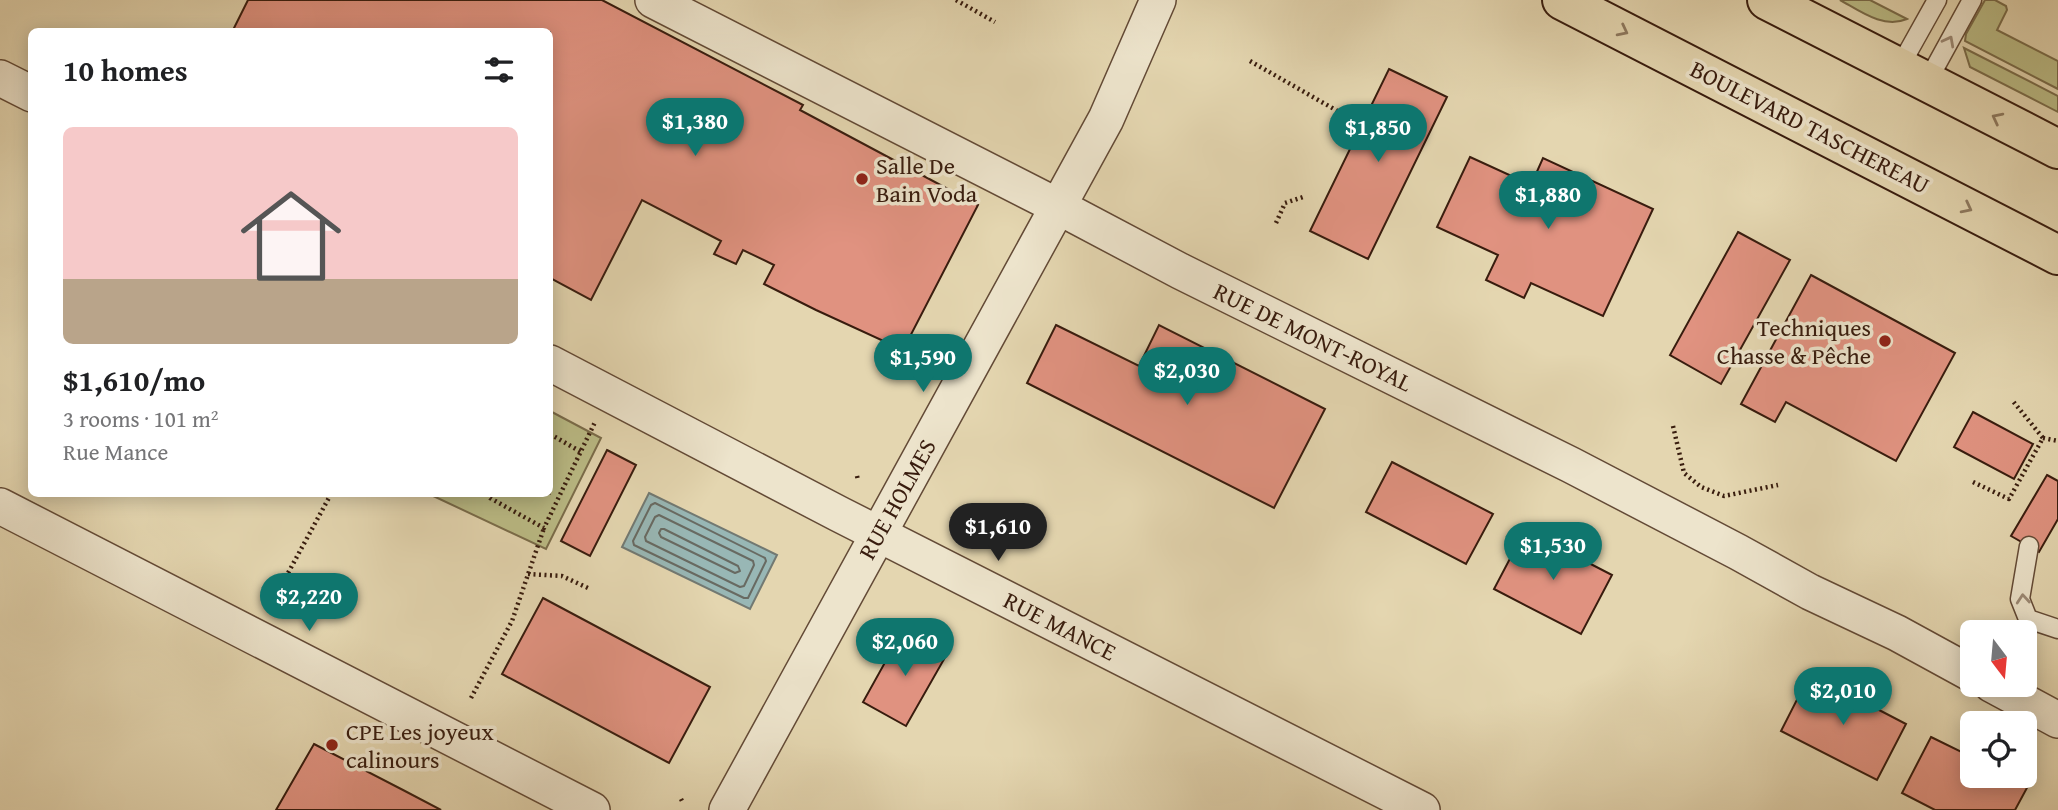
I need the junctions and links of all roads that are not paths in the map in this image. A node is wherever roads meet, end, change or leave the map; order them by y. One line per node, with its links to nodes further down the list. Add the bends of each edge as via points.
1 (653, 0): 11 (street, RUE DE MONT-ROYAL)
2 (1158, 0): 11 (street, RUE HOLMES, via 1106,119)
3 (1562, 0): 12 (main road, BOULEVARD TASCHEREAU, one-way to 12)
4 (1767, 0): 7 (main road)
5 (1937, 0): 7 (lane)
6 (1972, 0): 7 (lane, one-way to 6)
7 (1913, 75): 10 (main road, one-way to 7)
8 (0, 78): 9 (street)
9 (28, 92)
10 (2058, 149)
11 (1059, 207): 15 (street, RUE HOLMES); 18 (street, RUE DE MONT-ROYAL)
12 (2058, 255)
13 (553, 365): 15 (street, RUE MANCE)
14 (0, 506): 21 (street)
15 (878, 534): 22 (street, RUE HOLMES); 23 (street, RUE MANCE)
16 (2029, 546): 17 (lane, one-way to 16, via 2028,619 2020,599)
17 (2058, 629)
18 (1960, 668)
19 (2015, 697): 20 (street)
20 (2058, 720)
21 (592, 810)
22 (727, 810)
23 (1422, 810)

